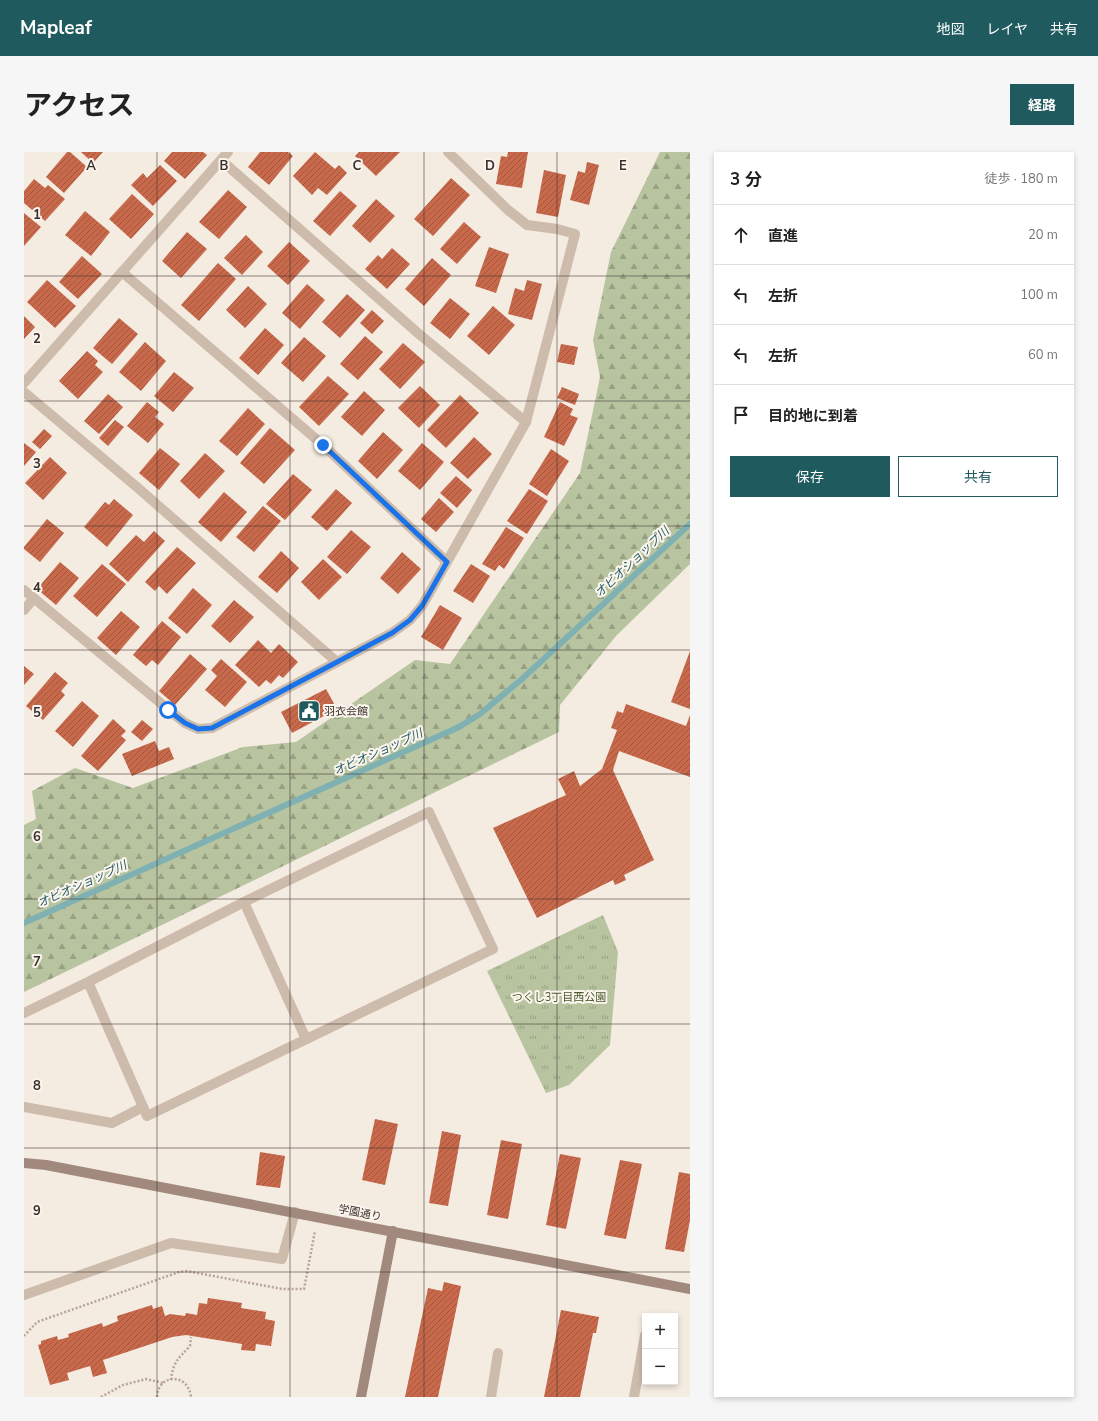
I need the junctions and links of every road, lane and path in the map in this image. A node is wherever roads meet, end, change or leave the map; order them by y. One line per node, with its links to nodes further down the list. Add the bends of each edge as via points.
1 (448, 152): 6 (street, via 527,225 575,234)
2 (224, 156): 3 (street); 6 (street, via 418,334)
3 (122, 272): 4 (street); 7 (street, via 323,445)
4 (24, 383)
5 (24, 392): 11 (street)
6 (526, 422): 7 (street)
7 (447, 562): 11 (street, via 422,606 410,620 392,633)
8 (24, 590): 9 (street)
9 (34, 598): 10 (street); 11 (street, via 185,723 198,729 212,728)
10 (24, 610)
11 (338, 662)
12 (244, 902): 13 (street); 15 (street); 15 (street, via 429,812 493,949)
13 (88, 982): 14 (street); 17 (street)
14 (24, 1013)
15 (306, 1039): 17 (street, via 147,1116)
16 (24, 1107): 17 (street, via 112,1122)
17 (143, 1107)
18 (24, 1163): 19 (street, 学園通り)
19 (295, 1212): 20 (street, 学園通り); 23 (street, via 282,1259 171,1243)
20 (318, 1217): 21 (street, 学園通り); 24 (path, via 304,1289 282,1289 183,1271 37,1322)
21 (393, 1231): 22 (street, 学園通り); 33 (street)
22 (690, 1289)
23 (24, 1295)
24 (24, 1336)
25 (191, 1337): 28 (path, via 190,1346 173,1368)
26 (643, 1349): 35 (street)
27 (498, 1353): 34 (street)
28 (171, 1380): 29 (path); 32 (path, via 176,1379 187,1385)
29 (163, 1383): 30 (path, via 146,1379 123,1385); 31 (path, via 159,1388)
30 (101, 1397)
31 (158, 1397)
32 (191, 1397)
33 (361, 1397)
34 (491, 1397)
35 (634, 1397)

